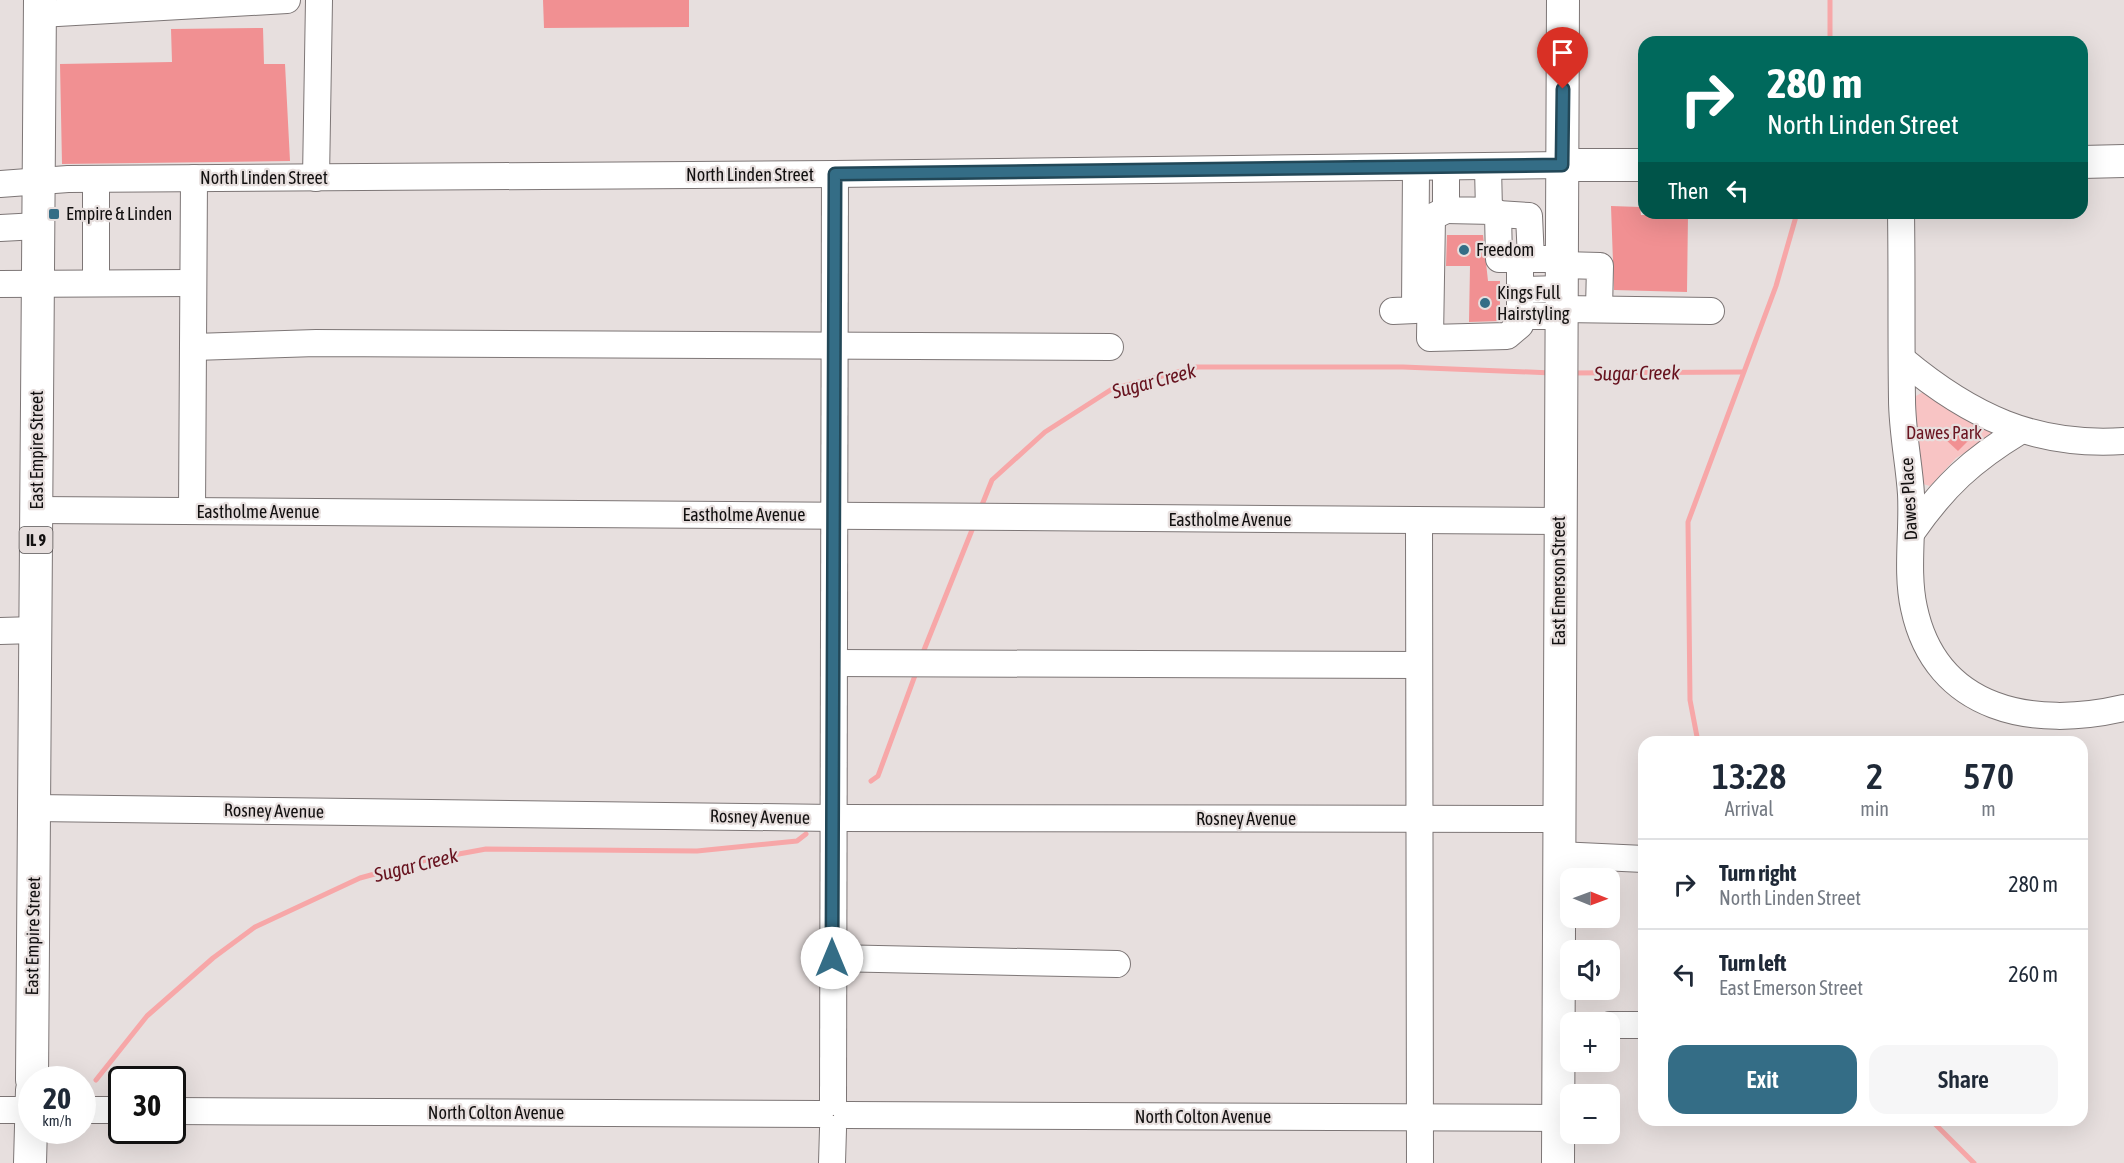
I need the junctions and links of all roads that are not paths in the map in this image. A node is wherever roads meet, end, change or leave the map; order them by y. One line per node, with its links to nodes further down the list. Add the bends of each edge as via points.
1 (287, 0): 4 (street)
2 (320, 0): 14 (street)
3 (1563, 0): 7 (main road, East Emerson Street)
4 (40, 7): 16 (main road, East Empire Street / IL 9)
5 (2124, 161): 6 (main road)
6 (2088, 162)
7 (1562, 165): 8 (main road, North Linden Street); 9 (street, North Linden Street); 23 (main road, East Emerson Street)
8 (1638, 165)
9 (1488, 167): 10 (street, North Linden Street); 19 (street)
10 (1446, 168): 11 (street, North Linden Street); 18 (street)
11 (1416, 169): 12 (street, North Linden Street); 33 (street, via 1414,309)
12 (835, 174): 14 (street, North Linden Street); 36 (street)
13 (194, 178): 14 (street, North Linden Street); 15 (street, North Linden Street); 28 (street)
14 (316, 178)
15 (96, 179): 16 (street, North Linden Street); 27 (street)
16 (39, 183): 17 (street, North Linden Street); 21 (main road, East Empire Street / IL 9)
17 (0, 184)
18 (1446, 210): 19 (street); 35 (street, via 1432,217 1430,338 1507,336 1520,325)
19 (1494, 213): 22 (street, via 1526,214); 25 (street, via 1499,259)
20 (1901, 219): 39 (street, Dawes Place)
21 (39, 226): 24 (street); 26 (main road, East Empire Street / IL 9)
22 (1530, 226): 23 (street); 25 (street)
23 (1562, 226): 31 (main road, East Emerson Street)
24 (0, 228)
25 (1525, 259): 30 (street); 31 (street)
26 (38, 283): 27 (street); 29 (street); 42 (main road, East Empire Street / IL 9)
27 (96, 283): 28 (street)
28 (192, 283): 38 (street)
29 (0, 284)
30 (1520, 290): 31 (street); 35 (street)
31 (1562, 296): 32 (street); 32 (street, via 1600,266); 35 (street); 46 (main road, East Emerson Street)
32 (1599, 309): 34 (street)
33 (1393, 311)
34 (1711, 311)
35 (1520, 316)
36 (835, 346): 37 (street); 38 (street, via 316,343); 44 (street)
37 (1110, 346)
38 (194, 347): 43 (street)
39 (1903, 360): 40 (street, via 1935,386); 47 (street, Dawes Place, via 1902,401)
40 (2020, 431): 41 (street); 47 (street, via 1954,478)
41 (2124, 441)
42 (36, 510): 43 (street, Eastholme Avenue); 48 (main road, East Empire Street / IL 9)
43 (192, 511): 44 (street, Eastholme Avenue)
44 (835, 516): 45 (street, Eastholme Avenue); 50 (street)
45 (1419, 521): 46 (street, Eastholme Avenue); 51 (street)
46 (1559, 521): 56 (main road, East Emerson Street)
47 (1912, 532): 52 (street, Dawes Place, via 1911,590 1925,641 1944,670 1971,693 2002,709 2036,717 2080,716)
48 (34, 630): 49 (street); 53 (main road, East Empire Street / IL 9)
49 (0, 631)
50 (834, 663): 51 (street); 54 (street)
51 (1419, 665): 55 (street)
52 (2124, 708)
53 (34, 808): 54 (street, Rosney Avenue); 64 (main road, East Empire Street / IL 9)
54 (833, 818): 55 (street, Rosney Avenue); 59 (street)
55 (1419, 819): 56 (street, Rosney Avenue); 70 (street)
56 (1558, 819): 57 (main road, East Emerson Street)
57 (1558, 855): 58 (street); 61 (main road, East Emerson Street)
58 (1638, 859)
59 (832, 958): 60 (street); 69 (street)
60 (1117, 964)
61 (1564, 1012)
62 (1620, 1025): 63 (street)
63 (1638, 1025)
64 (32, 1066)
65 (1561, 1072): 71 (main road, East Emerson Street)
66 (0, 1110): 67 (street)
67 (18, 1110)
68 (186, 1111): 69 (street, North Colton Avenue)
69 (833, 1115): 70 (street, North Colton Avenue); 74 (street)
70 (1420, 1118): 71 (street, North Colton Avenue); 75 (street)
71 (1558, 1119): 76 (main road, East Emerson Street)
72 (30, 1144): 73 (main road)
73 (30, 1163)
74 (832, 1163)
75 (1419, 1163)
76 (1558, 1163)

